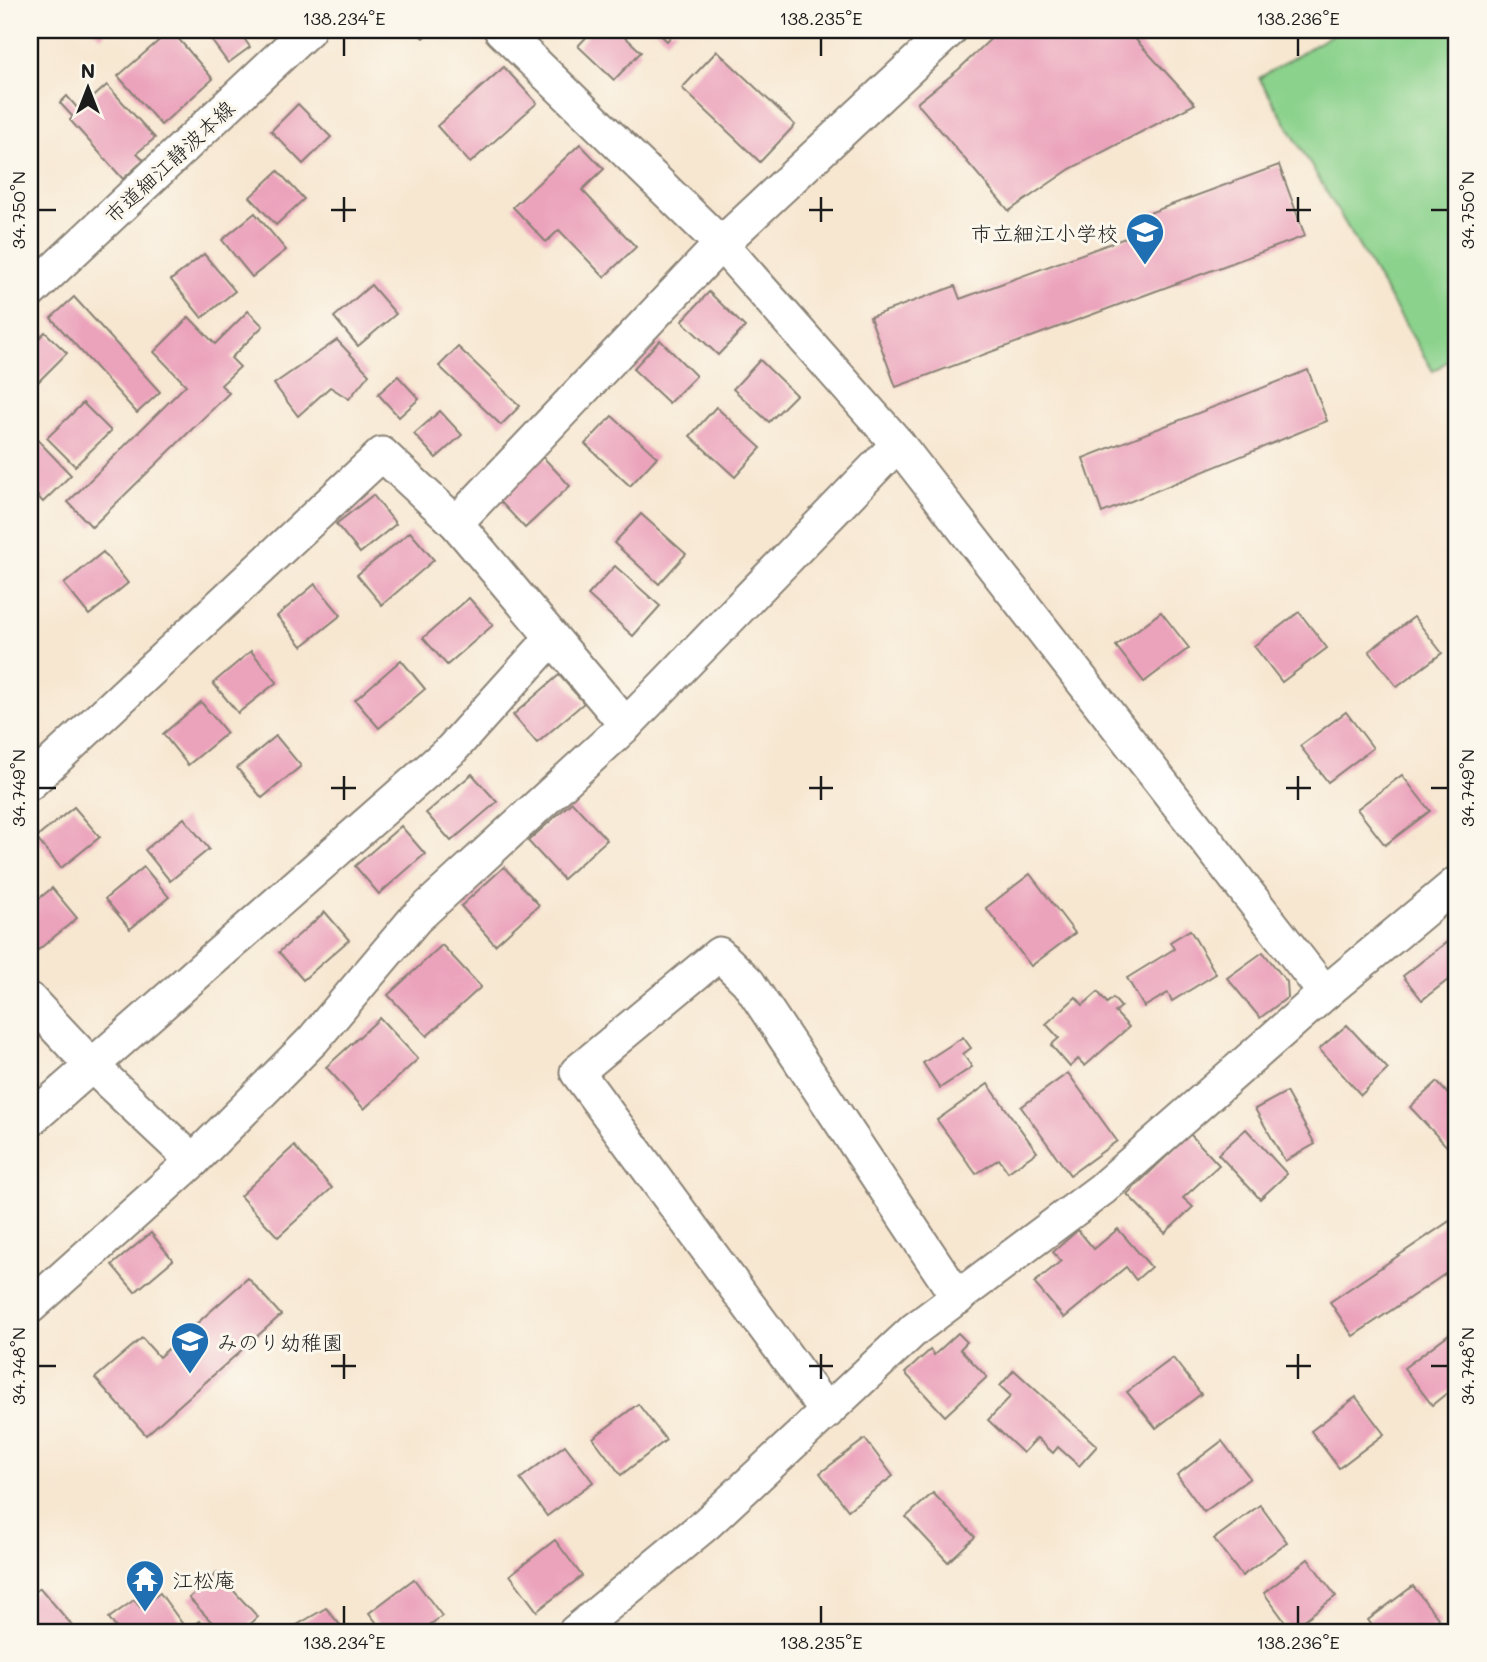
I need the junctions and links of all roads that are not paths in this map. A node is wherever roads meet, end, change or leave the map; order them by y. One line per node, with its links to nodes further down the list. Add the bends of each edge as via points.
1 (308, 30): 5 (street, 市道細江静波本線)
2 (501, 30): 4 (street)
3 (950, 30): 4 (street)
4 (721, 244): 6 (street); 7 (street)
5 (30, 292)
6 (898, 444): 9 (street); 12 (street)
7 (456, 523): 8 (street); 10 (street, via 382,454)
8 (552, 638): 9 (street); 14 (street, via 450,750)
9 (626, 725): 16 (street, via 415,919 313,1040)
10 (30, 783)
11 (1457, 883): 12 (street)
12 (1325, 993): 17 (street, via 1102,1189)
13 (30, 1000): 14 (street)
14 (91, 1065): 15 (street); 16 (street)
15 (30, 1120)
16 (193, 1161): 18 (street)
17 (958, 1298): 19 (street, via 915,1329); 19 (street, via 748,982 719,954 577,1072)
18 (30, 1307)
19 (827, 1412): 20 (street, via 706,1524)
20 (575, 1632)

